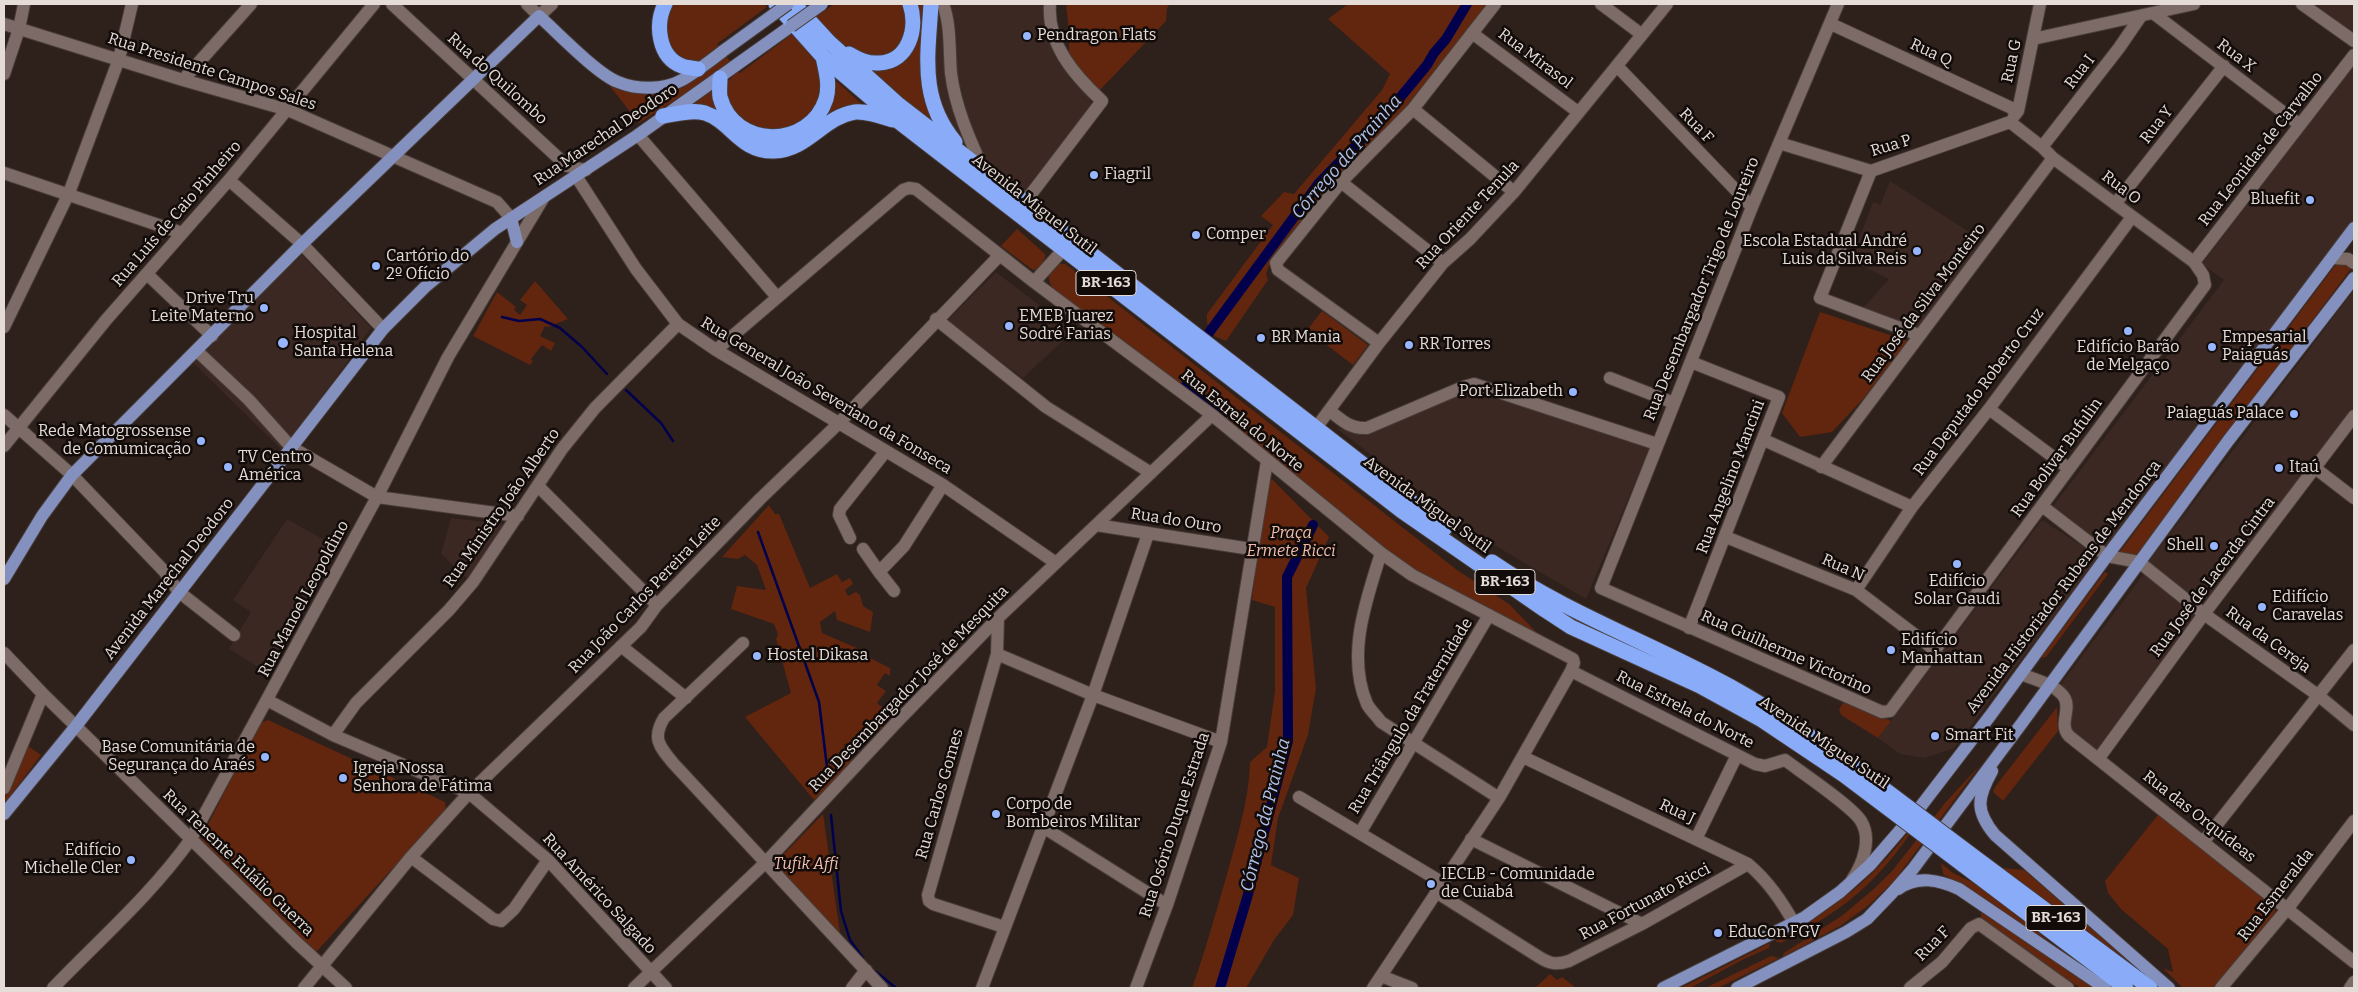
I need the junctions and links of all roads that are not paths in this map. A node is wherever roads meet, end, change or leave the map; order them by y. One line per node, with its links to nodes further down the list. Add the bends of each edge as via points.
1 (24, 4): 27 (street)
2 (132, 4): 35 (street)
3 (251, 4): 42 (street)
4 (374, 4): 44 (street, Rua Luís de Caio Pinheiro)
5 (392, 4): 41 (street, Rua do Quilombo)
6 (527, 4): 24 (street)
7 (552, 4): 24 (street)
8 (665, 4): 38 (highway, via 659,26 666,52 682,66)
9 (776, 4): 34 (highway, Avenida Miguel Sutil / BR-163)
10 (822, 4): 40 (main road, Rua Marechal Deodoro, bridge)
11 (910, 4): 32 (highway, via 914,32 907,47 895,59 880,63 864,62)
12 (930, 4): 56 (highway, via 927,78 930,96 948,134)
13 (943, 4): 57 (street, via 947,14 956,100)
14 (1050, 4): 66 (street, via 1054,40 1066,62 1102,101)
15 (1495, 4): 28 (street)
16 (1601, 4): 29 (street)
17 (1667, 4): 29 (street, Rua Oriente Tenula)
18 (1838, 4): 26 (street, Rua Desembargador Trigo de Loureiro)
19 (2040, 4): 30 (street, Rua G)
20 (2194, 4): 23 (street)
21 (2302, 4): 31 (street)
22 (793, 5): 32 (highway, Avenida Miguel Sutil / BR-163); 38 (main road, bridge)
23 (2147, 14): 30 (street); 37 (street, Rua X); 53 (street, Rua I)
24 (539, 16): 38 (main road, via 597,68 618,82 644,88 660,87 681,81); 41 (main road)
25 (4, 24): 27 (street, Rua Presidente Campos Sales)
26 (1830, 24): 45 (street, Rua Q); 52 (street, Rua Desembargador Trigo de Loureiro)
27 (19, 29): 35 (street, Rua Presidente Campos Sales); 39 (street)
28 (1472, 33): 43 (street); 46 (street, Rua Mirasol)
29 (1641, 34): 36 (street, Rua Oriente Tenula)
30 (2033, 39): 45 (street, Rua G)
31 (2354, 41)
32 (836, 48): 56 (highway, Avenida Miguel Sutil / BR-163, via 900,105)
33 (2354, 55): 50 (street, Rua Leonidas de Carvalho)
34 (823, 57): 40 (highway, via 828,78 826,98 817,116 802,130 783,137 762,137 743,129 728,115 720,97); 48 (highway, Avenida Miguel Sutil / BR-163)
35 (119, 60): 42 (street, Rua Presidente Campos Sales); 64 (street)
36 (1617, 66): 46 (street, Rua Oriente Tenula); 68 (street, Rua F)
37 (2224, 66): 50 (street, Rua X); 67 (street, Rua Y)
38 (698, 69)
39 (4, 74)
40 (720, 78): 47 (main road, Rua Marechal Deodoro)
41 (472, 79): 54 (main road); 60 (street, Rua do Quilombo, via 567,166)
42 (183, 80): 44 (street, Rua Presidente Campos Sales)
43 (1413, 109): 62 (street); 63 (street)
44 (288, 110): 54 (street, Rua Presidente Campos Sales); 61 (street, Rua Luís de Caio Pinheiro)
45 (2018, 111): 49 (street, Rua G)
46 (1578, 112): 63 (street, Rua Oriente Tenula)
47 (663, 116): 48 (highway, via 706,113 754,148 773,151 790,149 809,140 838,116 857,112); 51 (main road, Rua Marechal Deodoro)
48 (898, 121): 75 (highway, Avenida Miguel Sutil / BR-163)
49 (2010, 122): 53 (street, Rua O); 58 (street, Rua P)
50 (2300, 125): 78 (street, Rua Leonidas de Carvalho)
51 (638, 135): 60 (main road, Rua Marechal Deodoro); 85 (street)
52 (1779, 143): 58 (street, Rua P); 68 (street, Rua Desembargador Trigo de Loureiro)
53 (2042, 147): 55 (street, Rua O)
54 (395, 156): 70 (street, Rua Presidente Campos Sales, via 497,202); 74 (main road)
55 (2053, 158): 67 (street, Rua O); 90 (street, Rua José da Silva Monteiro)
56 (970, 160): 57 (highway, Avenida Miguel Sutil / BR-163)
57 (984, 171): 66 (highway, Avenida Miguel Sutil / BR-163)
58 (1871, 171): 90 (street, via 1820,298)
59 (4, 173): 64 (street)
60 (581, 173): 65 (main road, Rua Marechal Deodoro); 87 (street, Rua General João Severiano da Fonseca, via 636,269)
61 (229, 180): 72 (street, Rua Luís de Caio Pinheiro); 74 (street)
62 (1341, 182): 79 (street); 92 (street, via 1276,261 1276,266)
63 (1514, 192): 79 (street, Rua Oriente Tenula, via 1470,240)
64 (68, 193): 72 (street); 88 (street)
65 (544, 196): 70 (main road, Rua Marechal Deodoro); 73 (street, Rua Manoel Leopoldino)
66 (1025, 202): 105 (highway, Avenida Miguel Sutil / BR-163)
67 (2115, 204): 69 (street, Rua O)
68 (1752, 207): 95 (street, Rua Desembargador Trigo de Loureiro)
69 (2132, 217): 78 (street, Rua O); 98 (street, Rua Deputado Roberto Cruz)
70 (511, 218): 73 (main road); 89 (main road, Avenida Marechal Deodoro, via 446,268)
71 (2354, 228): 77 (main road, Avenida Historiador Rubens de Mendonça)
72 (182, 233): 81 (street, Rua Luís de Caio Pinheiro)
73 (517, 242): 120 (street, Rua Manoel Leopoldino, via 448,357)
74 (302, 244): 89 (street); 91 (main road)
75 (1063, 250): 83 (street); 169 (highway, Avenida Miguel Sutil / BR-163, via 1402,511 1571,627 1700,686)
76 (1000, 255): 83 (street, Rua Estrela do Norte); 85 (street, Rua Estrela do Norte, via 919,190 909,188); 86 (street, Rua João Carlos Pereira Leite)
77 (2332, 258): 80 (street); 131 (main road, Avenida Historiador Rubens de Mendonça)
78 (2194, 262): 84 (street, Rua O, via 2204,276)
79 (1443, 263): 92 (street, Rua Oriente Tenula)
80 (2354, 263)
81 (147, 274): 91 (street); 104 (street, Rua Luís de Caio Pinheiro)
82 (2354, 278): 132 (main road)
83 (1034, 282): 101 (street, Rua Estrela do Norte)
84 (2205, 285): 113 (street, Rua Bolivar Bufulin)
85 (777, 297): 93 (street)
86 (936, 319): 103 (street, Rua João Carlos Pereira Leite); 115 (street, via 1046,407)
87 (678, 324): 93 (street, Rua General João Severiano da Fonseca); 118 (street, Rua Ministro João Alberto, via 595,408)
88 (4, 327)
89 (383, 329): 109 (main road, Avenida Marechal Deodoro)
90 (1920, 335): 112 (street, Rua José da Silva Monteiro)
91 (212, 336): 94 (main road)
92 (1379, 343): 99 (street, Rua Oriente Tenula)
93 (716, 350): 103 (street, Rua General João Severiano da Fonseca)
94 (197, 351): 109 (street); 116 (main road)
95 (1691, 362): 97 (street, Rua Desembargador Trigo de Loureiro); 106 (street, Rua Angelino Mancini, via 1779,397)
96 (1610, 378): 97 (street)
97 (1674, 403): 107 (street, Rua Desembargador Trigo de Loureiro)
98 (1989, 409): 113 (street); 122 (street, Rua Deputado Roberto Cruz)
99 (1330, 411): 105 (street, Rua Oriente Tenula); 107 (street, via 1357,429 1367,428 1474,384)
100 (4, 414): 104 (street)
101 (1212, 415): 111 (street, Rua Estrela do Norte); 115 (street, Rua Desembargador José de Mesquita)
102 (2354, 416): 114 (street, Rua José de Lacerda Cintra)
103 (838, 424): 110 (street, Rua General João Severiano da Fonseca); 140 (street, Rua João Carlos Pereira Leite)
104 (18, 428): 108 (street, Rua Luís de Caio Pinheiro); 116 (street)
105 (1316, 428): 169 (highway, Avenida Miguel Sutil / BR-163, via 1457,538 1502,568 1577,611 1740,692 1799,728)
106 (1764, 440): 112 (street); 126 (street, Rua Angelino Mancini)
107 (1657, 444): 136 (street, Rua Desembargador Trigo de Loureiro)
108 (4, 446)
109 (291, 447): 120 (street); 138 (main road, Avenida Marechal Deodoro)
110 (886, 451): 117 (street, Rua General João Severiano da Fonseca); 127 (street, via 840,509 838,515)
111 (1267, 461): 129 (street, Rua Osório Duque Estrada); 130 (street, Rua Estrela do Norte)
112 (1821, 467): 122 (street)
113 (2068, 468): 121 (street, Rua Bolivar Bufulin)
114 (2315, 468): 119 (street); 141 (street, Rua José de Lacerda Cintra)
115 (1151, 473): 124 (street, Rua Desembargador José de Mesquita)
116 (72, 475): 135 (main road, via 42,516); 138 (street, via 164,571)
117 (943, 485): 133 (street, Rua General João Severiano da Fonseca); 134 (street, via 904,546)
118 (538, 486): 123 (street, Rua Ministro João Alberto); 140 (street)
119 (2353, 495)
120 (377, 497): 123 (street); 159 (street, Rua Manoel Leopoldino)
121 (2042, 506): 131 (street); 148 (street, Rua Bolivar Bufulin)
122 (1912, 507): 137 (street, Rua Deputado Roberto Cruz)
123 (518, 516): 162 (street, Rua Ministro João Alberto, via 473,582 356,703)
124 (1096, 525): 125 (street, Rua do Ouro); 133 (street, Rua Desembargador José de Mesquita)
125 (1148, 534): 129 (street, Rua do Ouro); 156 (street)
126 (1726, 537): 137 (street, Rua N); 144 (street, Rua Angelino Mancini)
127 (850, 538)
128 (863, 549): 134 (street)
129 (1251, 549): 164 (street, Rua Osório Duque Estrada)
130 (1381, 553): 142 (street, Rua Estrela do Norte, via 1412,575); 165 (street, via 1364,609 1358,670 1368,706 1381,722)
131 (2107, 556): 132 (street); 153 (main road, Avenida Historiador Rubens de Mendonça)
132 (2139, 562): 141 (street, Rua da Cereja); 154 (main road)
133 (1056, 563): 143 (street, Rua Desembargador José de Mesquita)
134 (879, 572): 139 (street)
135 (4, 579)
136 (1600, 588): 144 (street, Rua Guilherme Victorino)
137 (1856, 590): 148 (street, Rua N)
138 (179, 592): 145 (street); 161 (main road, Avenida Marechal Deodoro)
139 (894, 592)
140 (657, 605): 147 (street, Rua João Carlos Pereira Leite)
141 (2204, 614): 157 (street, Rua da Cereja); 168 (street, Rua José de Lacerda Cintra)
142 (1489, 615): 152 (street, Rua Estrela do Norte, via 1569,657); 165 (street, Rua Triângulo da Fraternidade)
143 (998, 618): 151 (street, Rua Carlos Gomes); 185 (street, Rua Desembargador José de Mesquita)
144 (1689, 628): 148 (street, Rua Guilherme Victorino, via 1885,713 1890,711)
145 (234, 635)
146 (743, 643): 158 (street)
147 (621, 646): 158 (street); 171 (street, Rua João Carlos Pereira Leite)
148 (1935, 650)
149 (2354, 650): 157 (street)
150 (4, 653): 155 (street, Rua Tenente Eulálio Guerra)
151 (998, 654): 156 (street); 194 (street, Rua Carlos Gomes, via 928,895 933,904)
152 (1573, 667): 166 (street, Rua Estrela do Norte); 167 (street)
153 (2021, 674): 154 (street); 188 (main road, Avenida Historiador Rubens de Mendonça, via 1921,806 1870,865)
154 (2049, 685): 163 (main road); 168 (street, Rua das Orquídeas, via 2064,698 2066,732)
155 (43, 694): 161 (street, Rua Tenente Eulálio Guerra); 170 (street)
156 (1093, 695): 164 (street); 176 (street)
157 (2319, 696): 160 (street, Rua da Cereja); 181 (street)
158 (686, 698): 185 (street, via 664,718 657,729 657,739 663,751)
159 (268, 700): 162 (street, Rua Américo Salgado); 178 (street, Rua Manoel Leopoldino)
160 (2354, 725)
161 (76, 726): 174 (main road, Avenida Marechal Deodoro); 178 (street, Rua Tenente Eulálio Guerra)
162 (333, 735): 171 (street, Rua Américo Salgado)
163 (2012, 735): 189 (main road); 219 (main road, via 1983,787 1980,798 1986,824 2049,885)
164 (1221, 742): 190 (street, Rua Osório Duque Estrada)
165 (1414, 743): 173 (street); 177 (street, Rua Triângulo da Fraternidade)
166 (1737, 755): 180 (street); 188 (street, Rua Estrela do Norte, via 1760,766 1786,760 1855,813 1865,832 1864,857 1856,874)
167 (1523, 757): 173 (street); 180 (street, Rua J)
168 (2099, 758): 181 (street, Rua das Orquídeas)
169 (1848, 770): 183 (highway, Avenida Miguel Sutil / BR-163, bridge)
170 (4, 788)
171 (470, 793): 182 (street, Rua João Carlos Pereira Leite); 184 (street, Rua Américo Salgado)
172 (1299, 797): 177 (street)
173 (1500, 798): 179 (street)
174 (4, 814)
175 (2354, 821): 191 (street, Rua Esmeralda)
176 (1043, 826): 190 (street); 194 (street)
177 (1360, 833): 187 (street)
178 (191, 839): 196 (street, Rua Tenente Eulálio Guerra); 203 (street, Rua Manoel Leopoldino, via 142,900)
179 (1471, 840): 187 (street); 193 (street)
180 (1696, 840): 186 (street, Rua J)
181 (2204, 841): 191 (street, Rua das Orquídeas)
182 (411, 858): 184 (street, via 501,921 514,909); 196 (street, Rua João Carlos Pereira Leite)
183 (1966, 859): 201 (highway, Avenida Miguel Sutil / BR-163); 218 (highway, Avenida Miguel Sutil / BR-163)
184 (548, 860): 198 (street, Rua Américo Salgado)
185 (765, 863): 197 (street); 198 (street, Rua Desembargador José de Mesquita)
186 (1748, 864): 192 (street, Rua J, via 1773,888); 193 (street, Rua Fortunato Ricci)
187 (1440, 887): 193 (street, Rua Fortunato Ricci, via 1549,963 1569,961); 199 (street)
188 (1840, 892): 192 (main road, Avenida Historiador Rubens de Mendonça)
189 (1892, 893): 214 (main road, via 1867,919 1846,932); 217 (main road, via 1914,881 1947,883)
190 (1167, 905): 210 (street, Rua Osório Duque Estrada)
191 (2288, 908): 195 (street, Rua das Orquídeas); 220 (street, Rua Esmeralda)
192 (1794, 922): 213 (main road, Avenida Historiador Rubens de Mendonça)
193 (1642, 924)
194 (1004, 927): 202 (street)
195 (2354, 962)
196 (323, 967): 204 (street, Rua João Carlos Pereira Leite); 205 (street, Rua Tenente Eulálio Guerra)
197 (866, 970): 208 (street); 209 (street)
198 (650, 972): 206 (street, Rua Desembargador José de Mesquita); 207 (street, Rua Américo Salgado)
199 (1381, 976): 211 (street); 212 (street)
200 (2354, 982): 221 (street)
201 (2150, 986)
202 (985, 987)
203 (53, 988)
204 (304, 988)
205 (346, 988)
206 (634, 988)
207 (666, 988)
208 (852, 988)
209 (882, 988)
210 (1136, 988)
211 (1373, 988)
212 (1412, 988)
213 (1663, 988)
214 (1737, 988)
215 (1910, 988): 216 (street, Rua F, via 1942,962 1971,928 1979,924)
216 (2068, 988)
217 (2105, 988)
218 (2126, 988)
219 (2169, 988)
220 (2221, 988)
221 (2350, 988)

